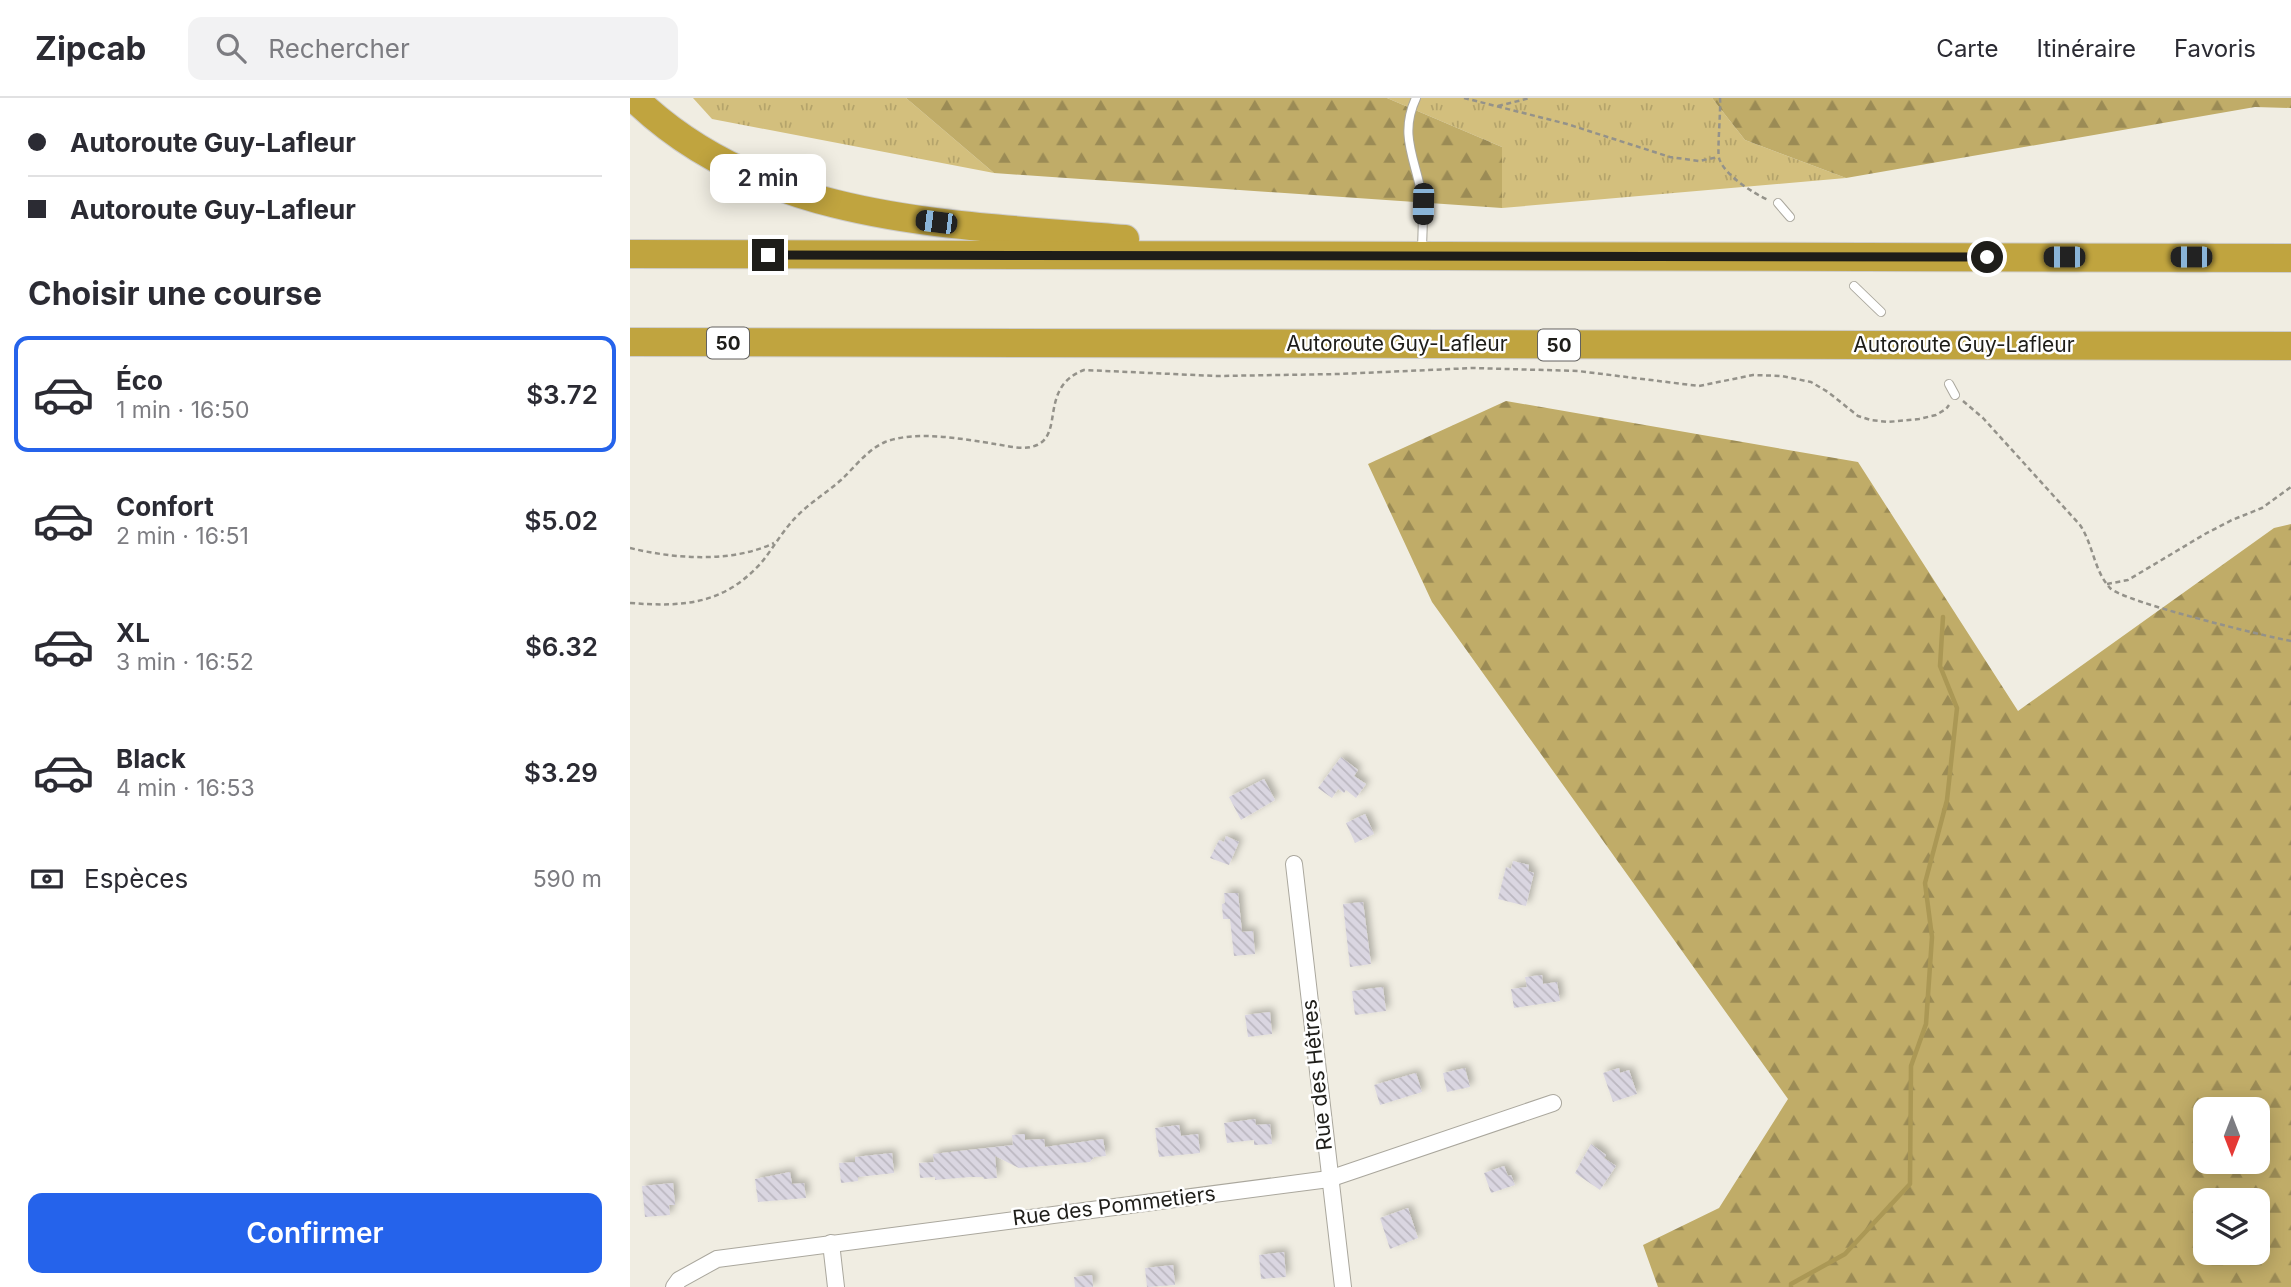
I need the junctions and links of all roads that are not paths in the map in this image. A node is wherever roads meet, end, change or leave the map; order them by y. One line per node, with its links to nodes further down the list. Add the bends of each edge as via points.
1 (634, 98): 6 (highway, via 679,136 727,164 790,191 853,208 956,224)
2 (1416, 98): 7 (lane, via 1408,124 1423,204)
3 (1778, 203): 4 (lane)
4 (1790, 217)
5 (630, 254): 6 (highway)
6 (1313, 256): 7 (highway)
7 (1422, 256): 8 (highway)
8 (2291, 257)
9 (1854, 286): 10 (lane)
10 (1881, 312)
11 (630, 342): 12 (highway, Autoroute Guy-Lafleur / 50)
12 (2291, 346)
13 (1949, 384): 14 (lane)
14 (1955, 395)
15 (1294, 864): 17 (street, Rue des Hêtres)
16 (1553, 1103): 17 (street, Rue des Pommetiers)
17 (1329, 1179): 18 (street, Rue des Pommetiers); 21 (street, Rue des Hêtres)
18 (831, 1243): 19 (street, Rue des Pommetiers, via 717,1259); 20 (street)
19 (674, 1287)
20 (836, 1287)
21 (1343, 1287)

